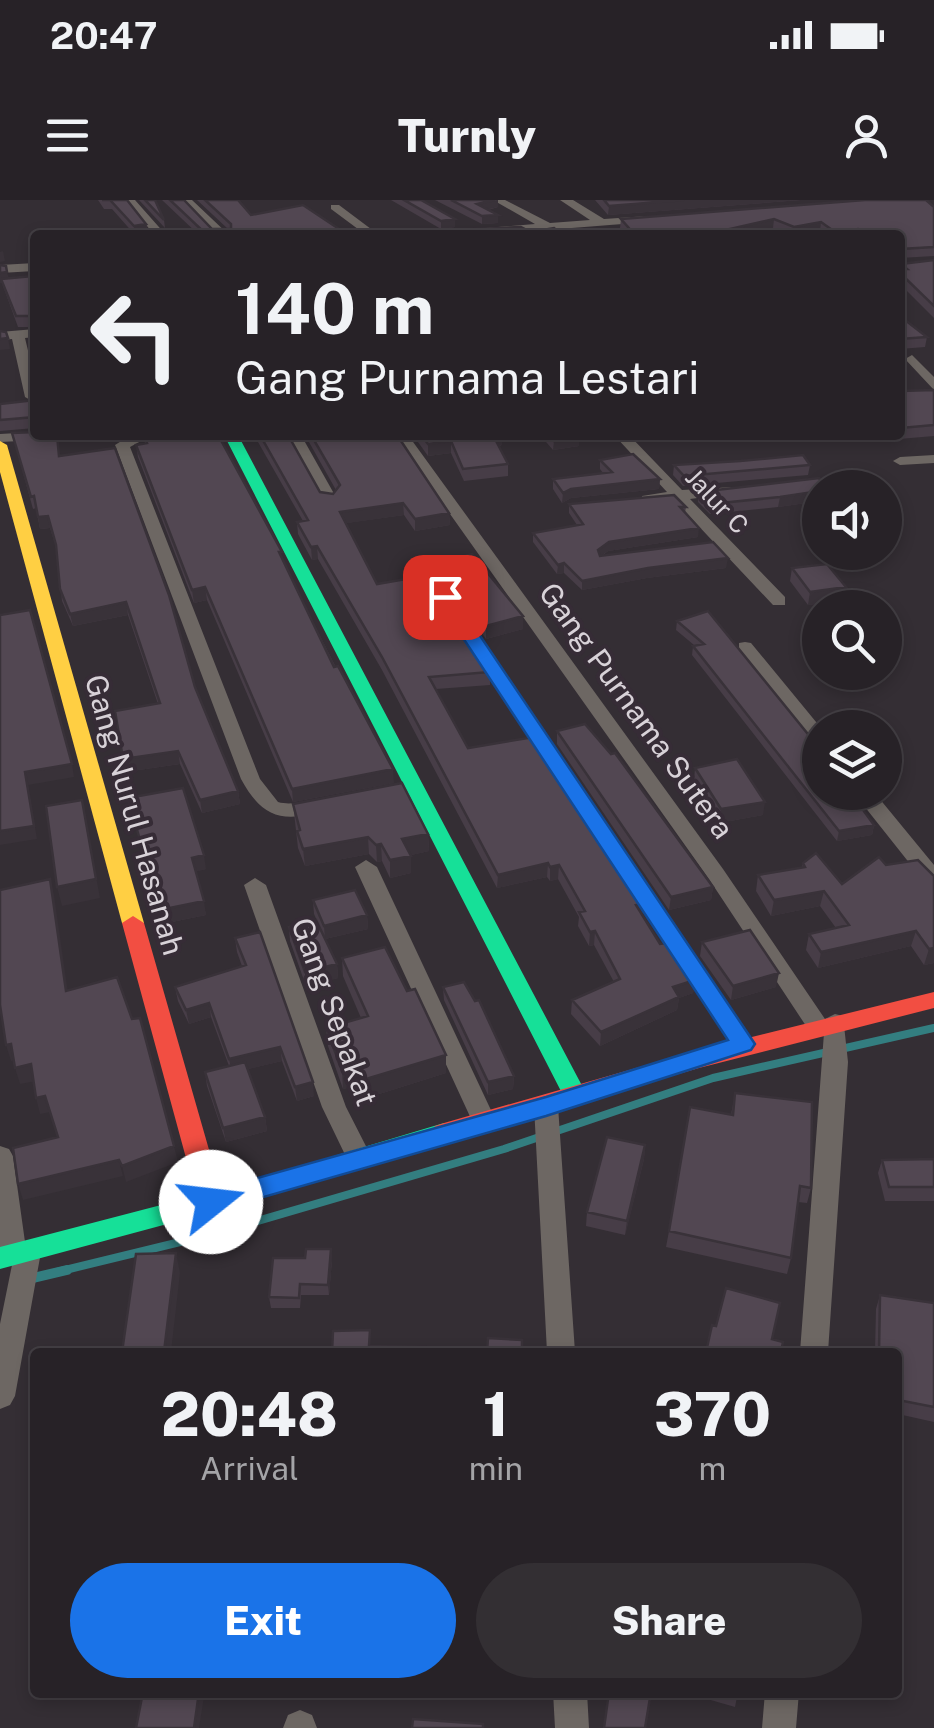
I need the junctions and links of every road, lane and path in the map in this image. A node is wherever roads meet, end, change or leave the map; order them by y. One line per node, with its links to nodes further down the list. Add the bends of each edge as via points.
1 (186, 200): 13 (street)
2 (564, 200): 11 (street)
3 (498, 201): 10 (street)
4 (131, 202): 12 (street)
5 (335, 207): 14 (street)
6 (609, 210): 9 (street)
7 (449, 216): 15 (street)
8 (661, 218): 9 (street)
9 (624, 220): 11 (street)
10 (547, 226): 11 (street, via 586,223); 16 (street)
11 (602, 229)
12 (156, 230)
13 (218, 230)
14 (366, 230)
15 (475, 230)
16 (509, 230)
17 (30, 266): 18 (street)
18 (0, 268)
19 (30, 334): 20 (street)
20 (18, 335): 21 (street); 25 (street)
21 (0, 336)
22 (934, 358): 23 (street)
23 (908, 364): 24 (street)
24 (934, 386)
25 (30, 389)
26 (30, 438): 32 (street)
27 (132, 440): 45 (street, via 122,445 242,763 268,808)
28 (234, 440): 53 (street, via 409,790)
29 (297, 440): 37 (street)
30 (405, 440): 51 (street, Gang Purnama Sutera)
31 (625, 440): 36 (street, Jalur C)
32 (0, 442): 58 (street, Gang Nurul Hasanah)
33 (934, 459): 34 (street)
34 (900, 461)
35 (754, 487): 36 (street)
36 (675, 496): 38 (street); 39 (street, Jalur C)
37 (329, 499)
38 (623, 501)
39 (721, 542): 40 (street); 42 (street, Jalur C)
40 (702, 545)
41 (445, 597): 52 (street)
42 (779, 601)
43 (745, 647): 44 (street)
44 (802, 717)
45 (344, 802)
46 (878, 810): 48 (street)
47 (366, 867): 54 (street)
48 (934, 880)
49 (256, 886): 57 (street, Gang Sepakat, via 334,1108)
50 (934, 1000): 51 (street)
51 (832, 1037): 52 (street); 61 (street)
52 (743, 1044): 53 (street)
53 (576, 1096): 55 (street)
54 (486, 1122): 55 (street); 57 (street)
55 (548, 1123): 60 (street)
56 (0, 1156): 59 (street)
57 (359, 1158): 58 (street)
58 (211, 1202): 59 (street)
59 (18, 1265): 62 (street)
60 (561, 1348)
61 (814, 1348)
62 (0, 1396)
63 (570, 1698): 65 (street)
64 (781, 1698): 66 (street)
65 (572, 1728)
66 (778, 1728)

